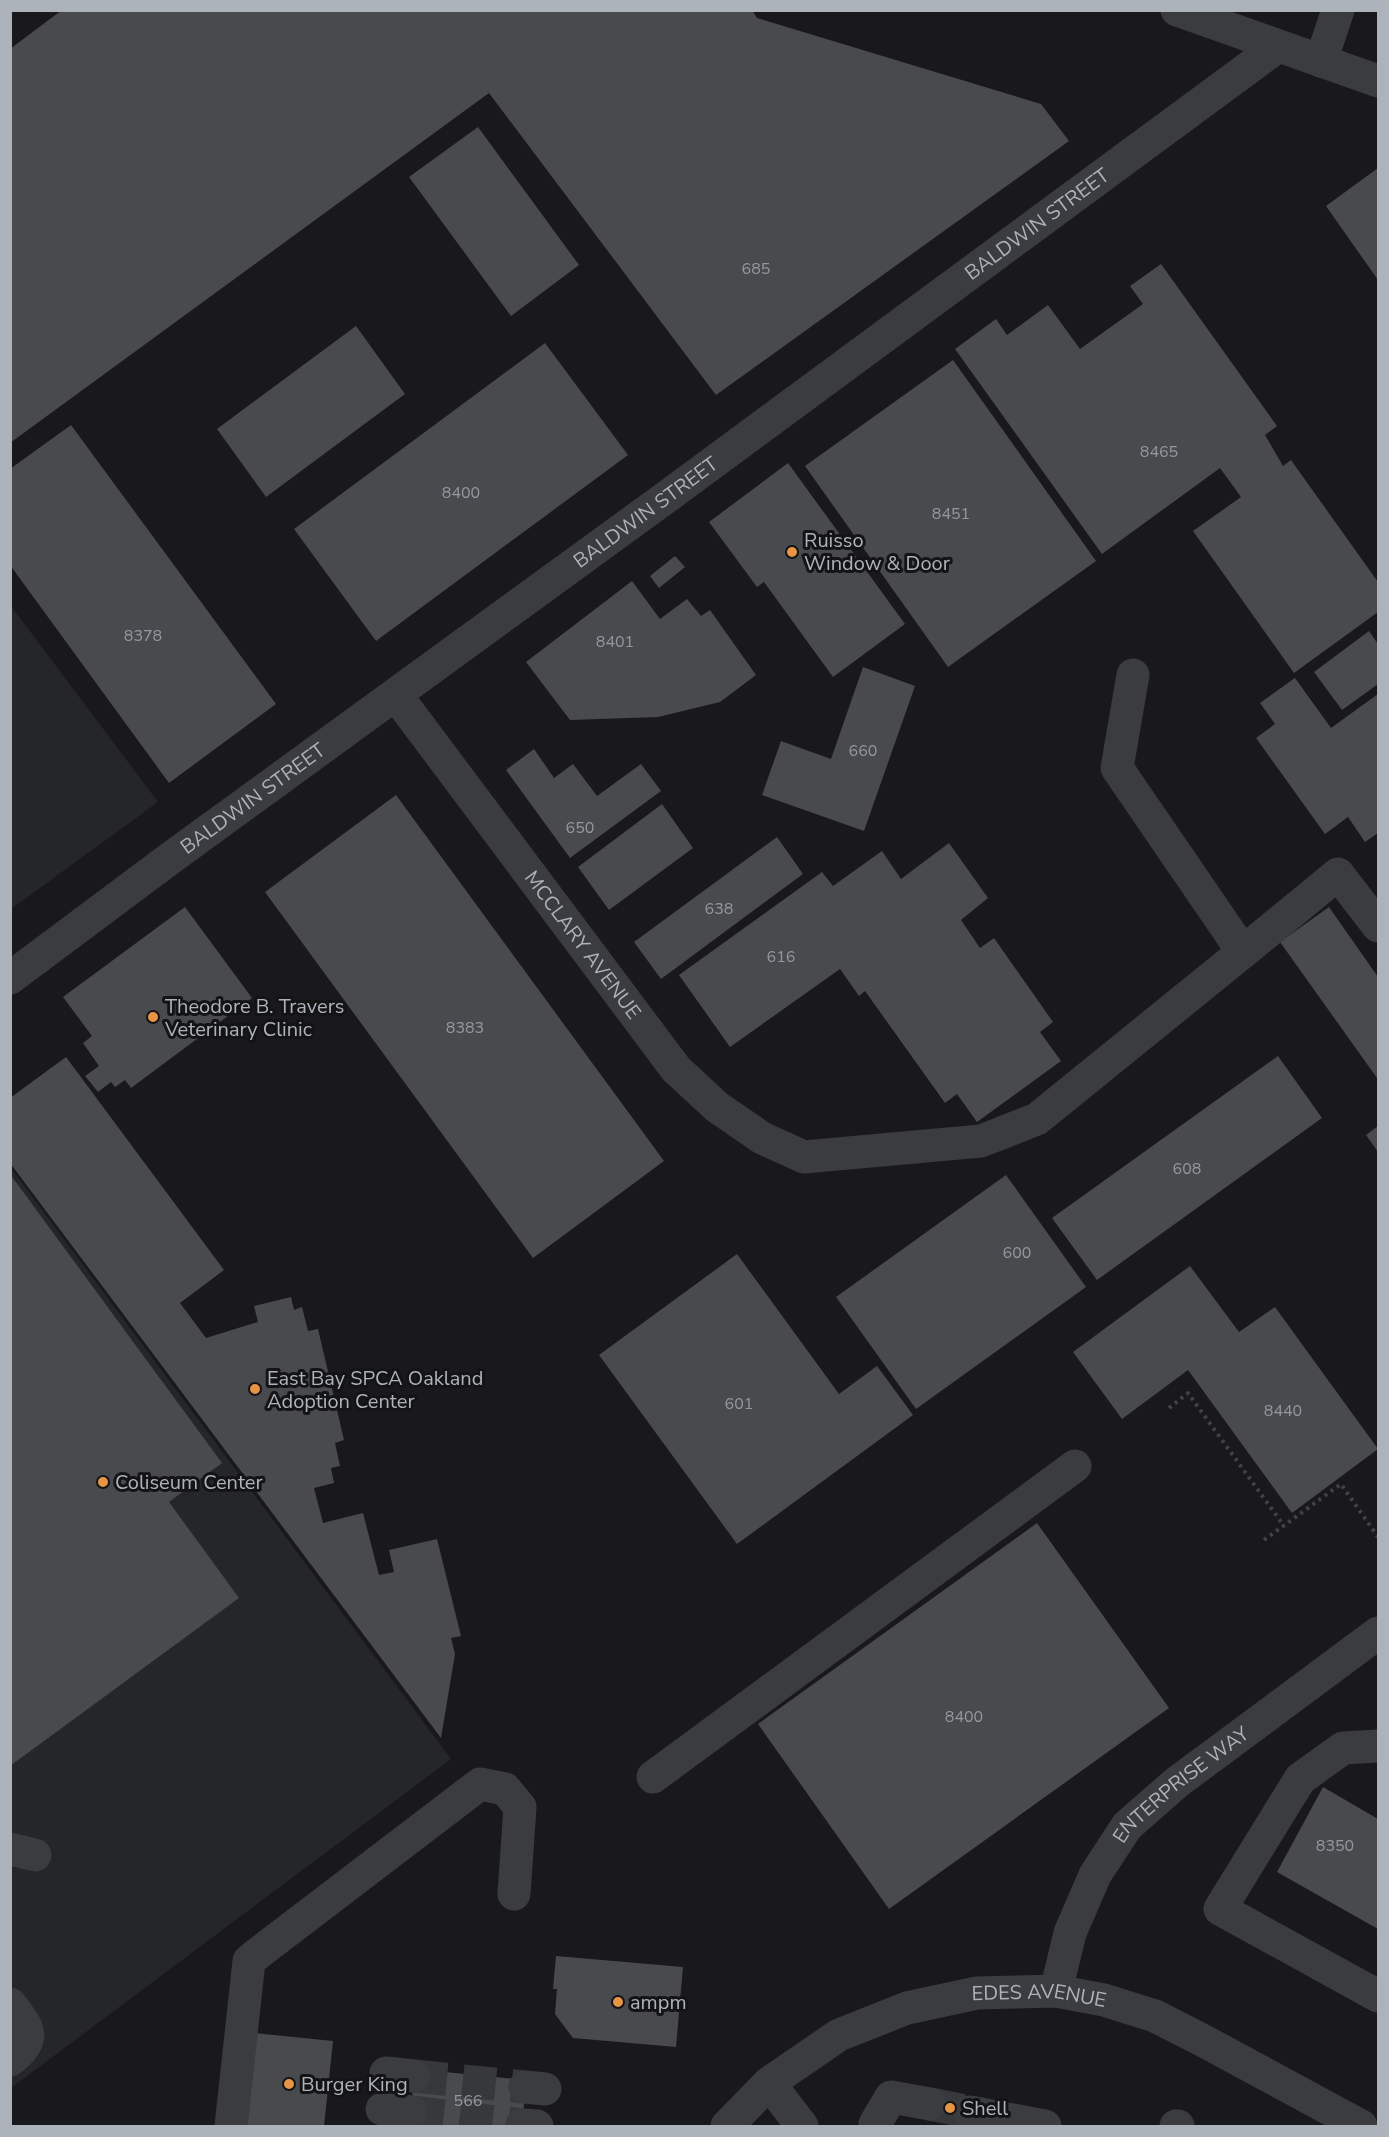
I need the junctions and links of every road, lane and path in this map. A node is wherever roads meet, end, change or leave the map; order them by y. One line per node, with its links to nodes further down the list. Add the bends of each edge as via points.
1 (1177, 10): 3 (street)
2 (1338, 10): 4 (street)
3 (1278, 46): 4 (street); 7 (street, BALDWIN STREET)
4 (1322, 61): 5 (street)
5 (1378, 81)
6 (1134, 675): 9 (street, via 1117,768)
7 (396, 695): 9 (street, MCCLARY AVENUE, via 676,1070 717,1107 762,1138 804,1157 981,1141 1038,1119); 10 (street, BALDWIN STREET)
8 (1378, 926): 9 (street, via 1338,874)
9 (1243, 952)
10 (10, 978)
11 (1169, 1408): 13 (path, via 1188,1394)
12 (1075, 1466): 18 (street)
13 (1284, 1526): 14 (path, via 1341,1484); 15 (path)
14 (1378, 1537)
15 (1264, 1540)
16 (1378, 1633): 20 (street, ENTERPRISE WAY, via 1176,1783 1127,1826 1095,1875 1070,1933)
17 (1378, 1746): 21 (street, via 1343,1748 1300,1779 1220,1909)
18 (653, 1777)
19 (514, 1894): 29 (street, via 520,1807 505,1789 480,1784 256,1955 249,1962)
20 (1056, 1991): 24 (street, EDES AVENUE, via 977,1993 907,2008 839,2034); 32 (street, EDES AVENUE, via 1104,2000 1155,2016)
21 (1378, 1996)
22 (10, 2004): 23 (street, via 28,2028 28,2040)
23 (10, 2060)
24 (769, 2083): 30 (street, EDES AVENUE); 31 (street)
25 (930, 2104): 27 (street, via 891,2097)
26 (970, 2112): 28 (street)
27 (879, 2126)
28 (1045, 2126)
29 (231, 2127)
30 (727, 2127)
31 (802, 2127)
32 (1361, 2127)

